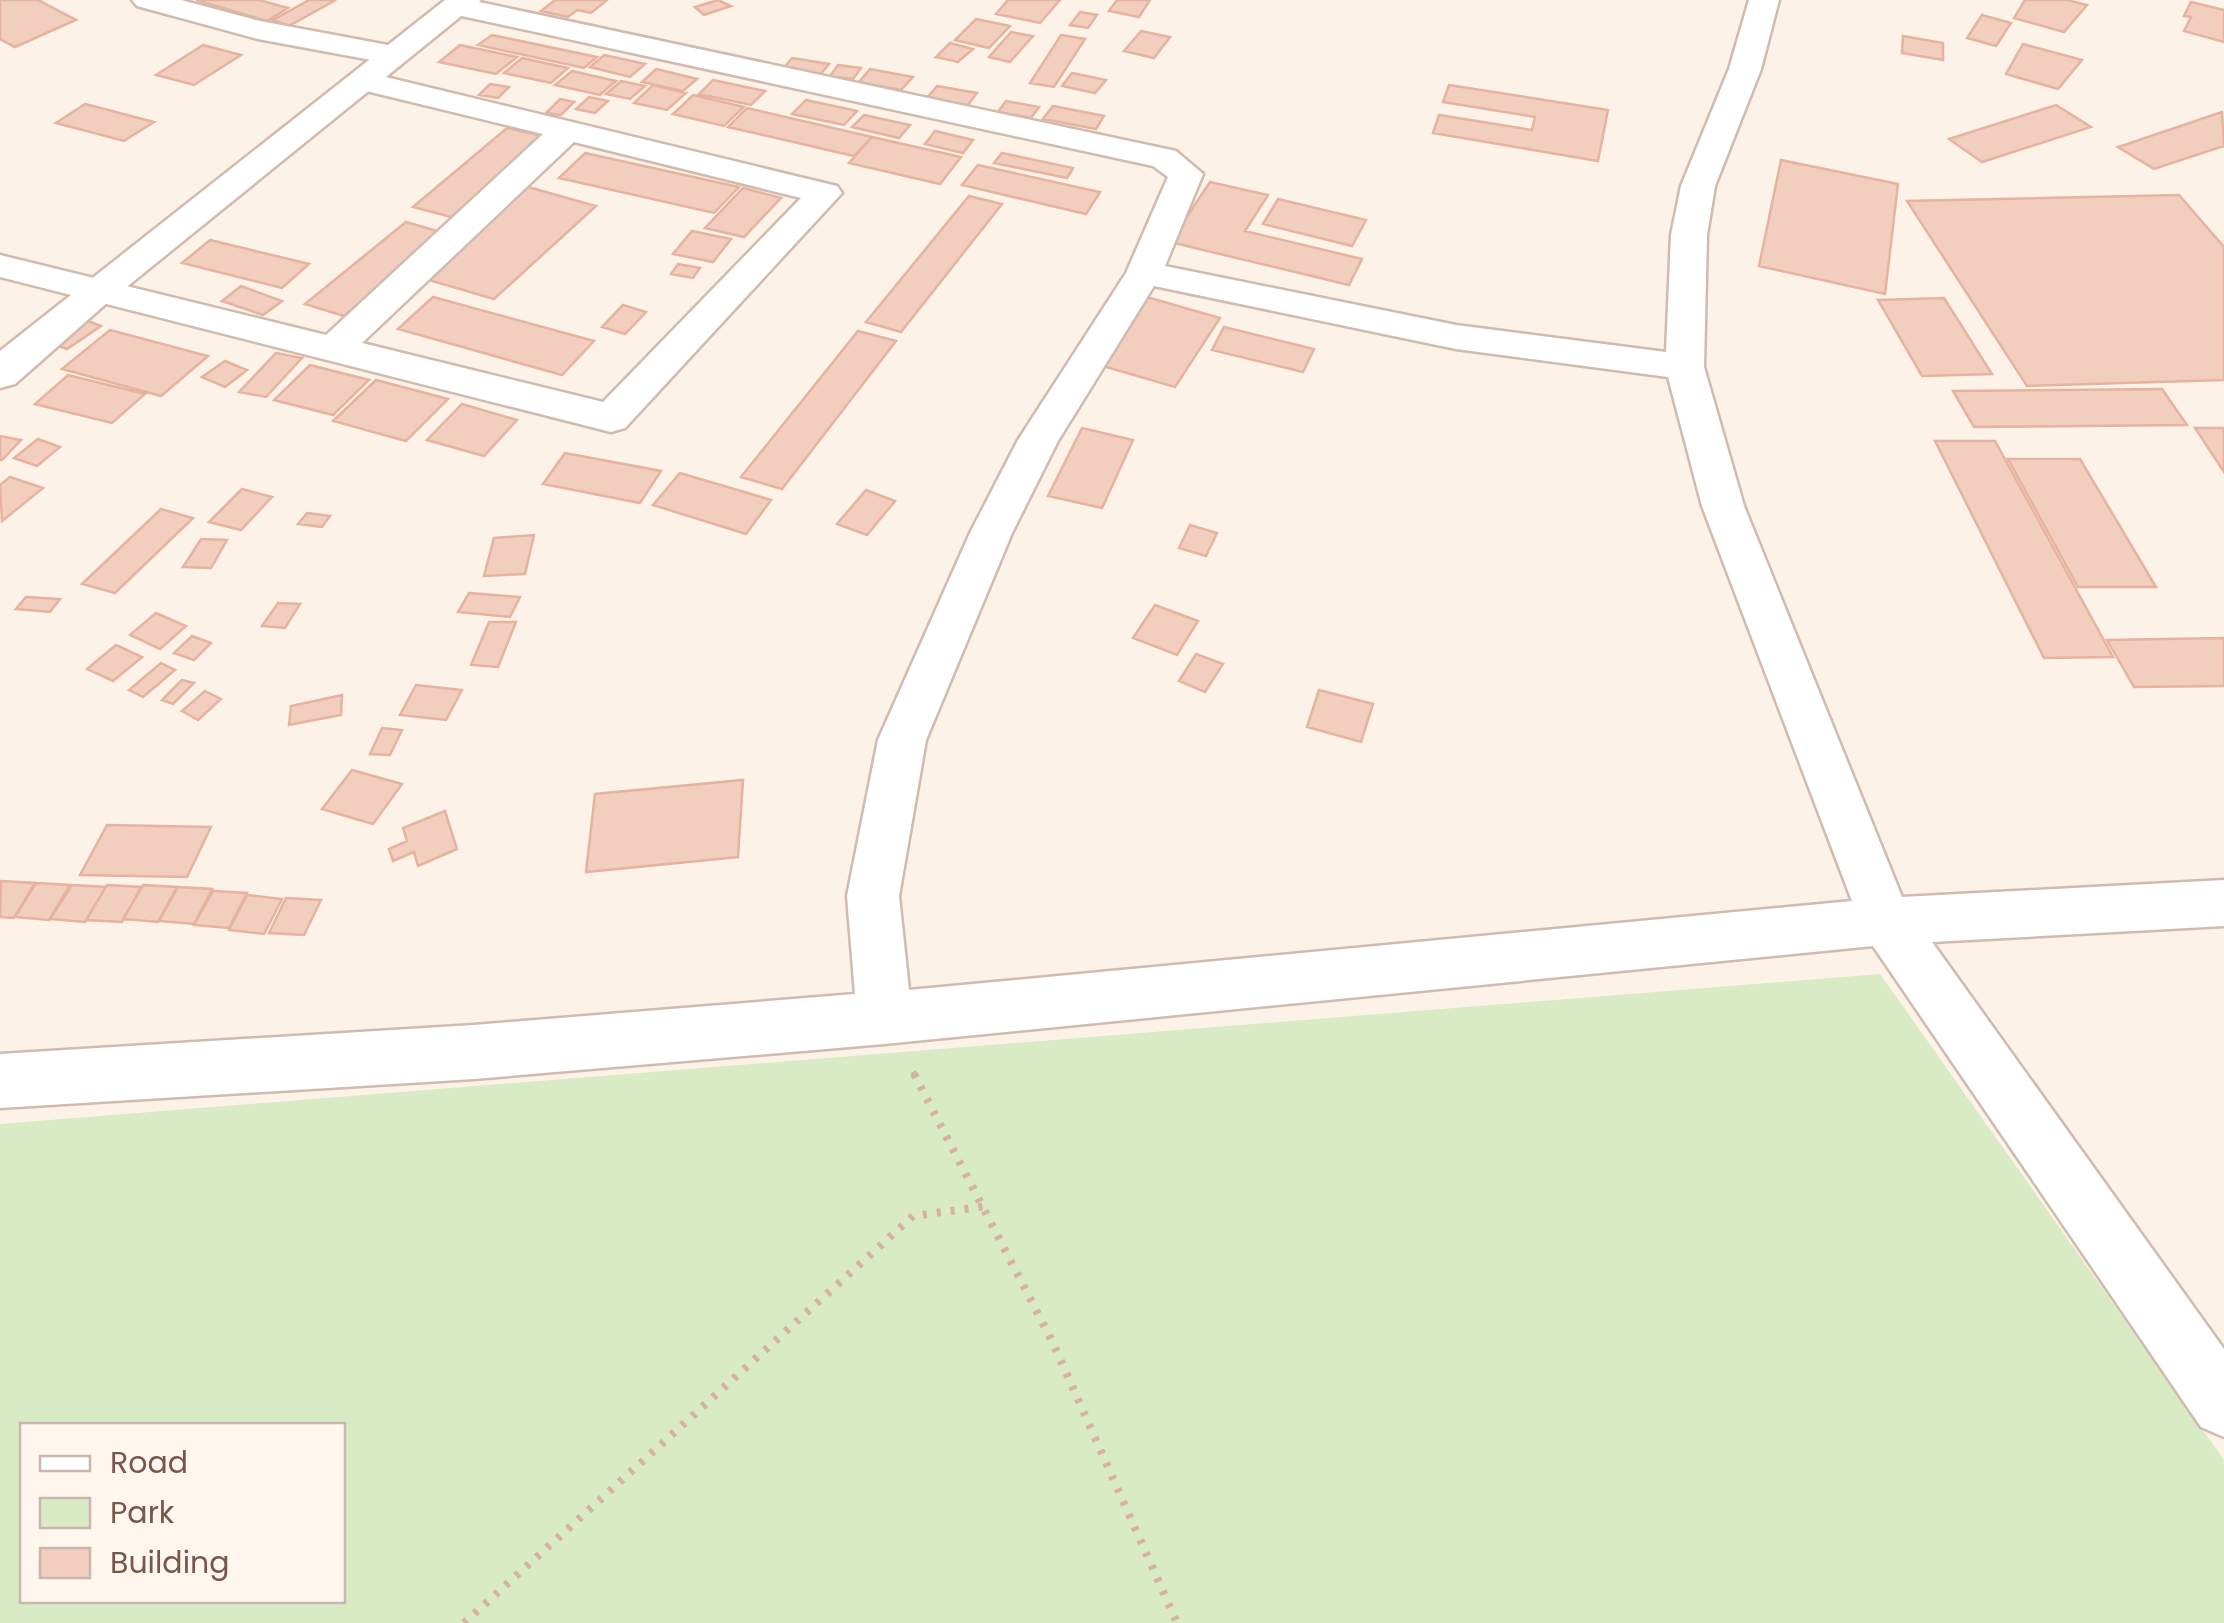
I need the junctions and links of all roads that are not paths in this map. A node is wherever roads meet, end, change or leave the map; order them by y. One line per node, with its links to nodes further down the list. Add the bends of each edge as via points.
1 (147, 0): 4 (street, via 258,30)
2 (1764, 0): 11 (street, via 1698,186 1684,306)
3 (461, 3): 4 (main road); 8 (street, via 1164,158 1186,174)
4 (393, 54): 5 (main road)
5 (361, 80): 6 (street); 9 (main road)
6 (568, 129): 10 (street); 10 (street, via 825,193 612,418)
7 (0, 266): 9 (street)
8 (1144, 274): 11 (street, via 1456,336); 15 (street, via 1038,440 902,740 873,896)
9 (94, 293): 10 (street); 12 (main road)
10 (333, 349)
11 (1685, 367): 14 (street, via 1722,506)
12 (0, 374)
13 (2224, 903): 14 (street)
14 (1886, 922): 15 (street); 17 (street)
15 (884, 1018): 16 (street)
16 (0, 1081)
17 (2224, 1404)

